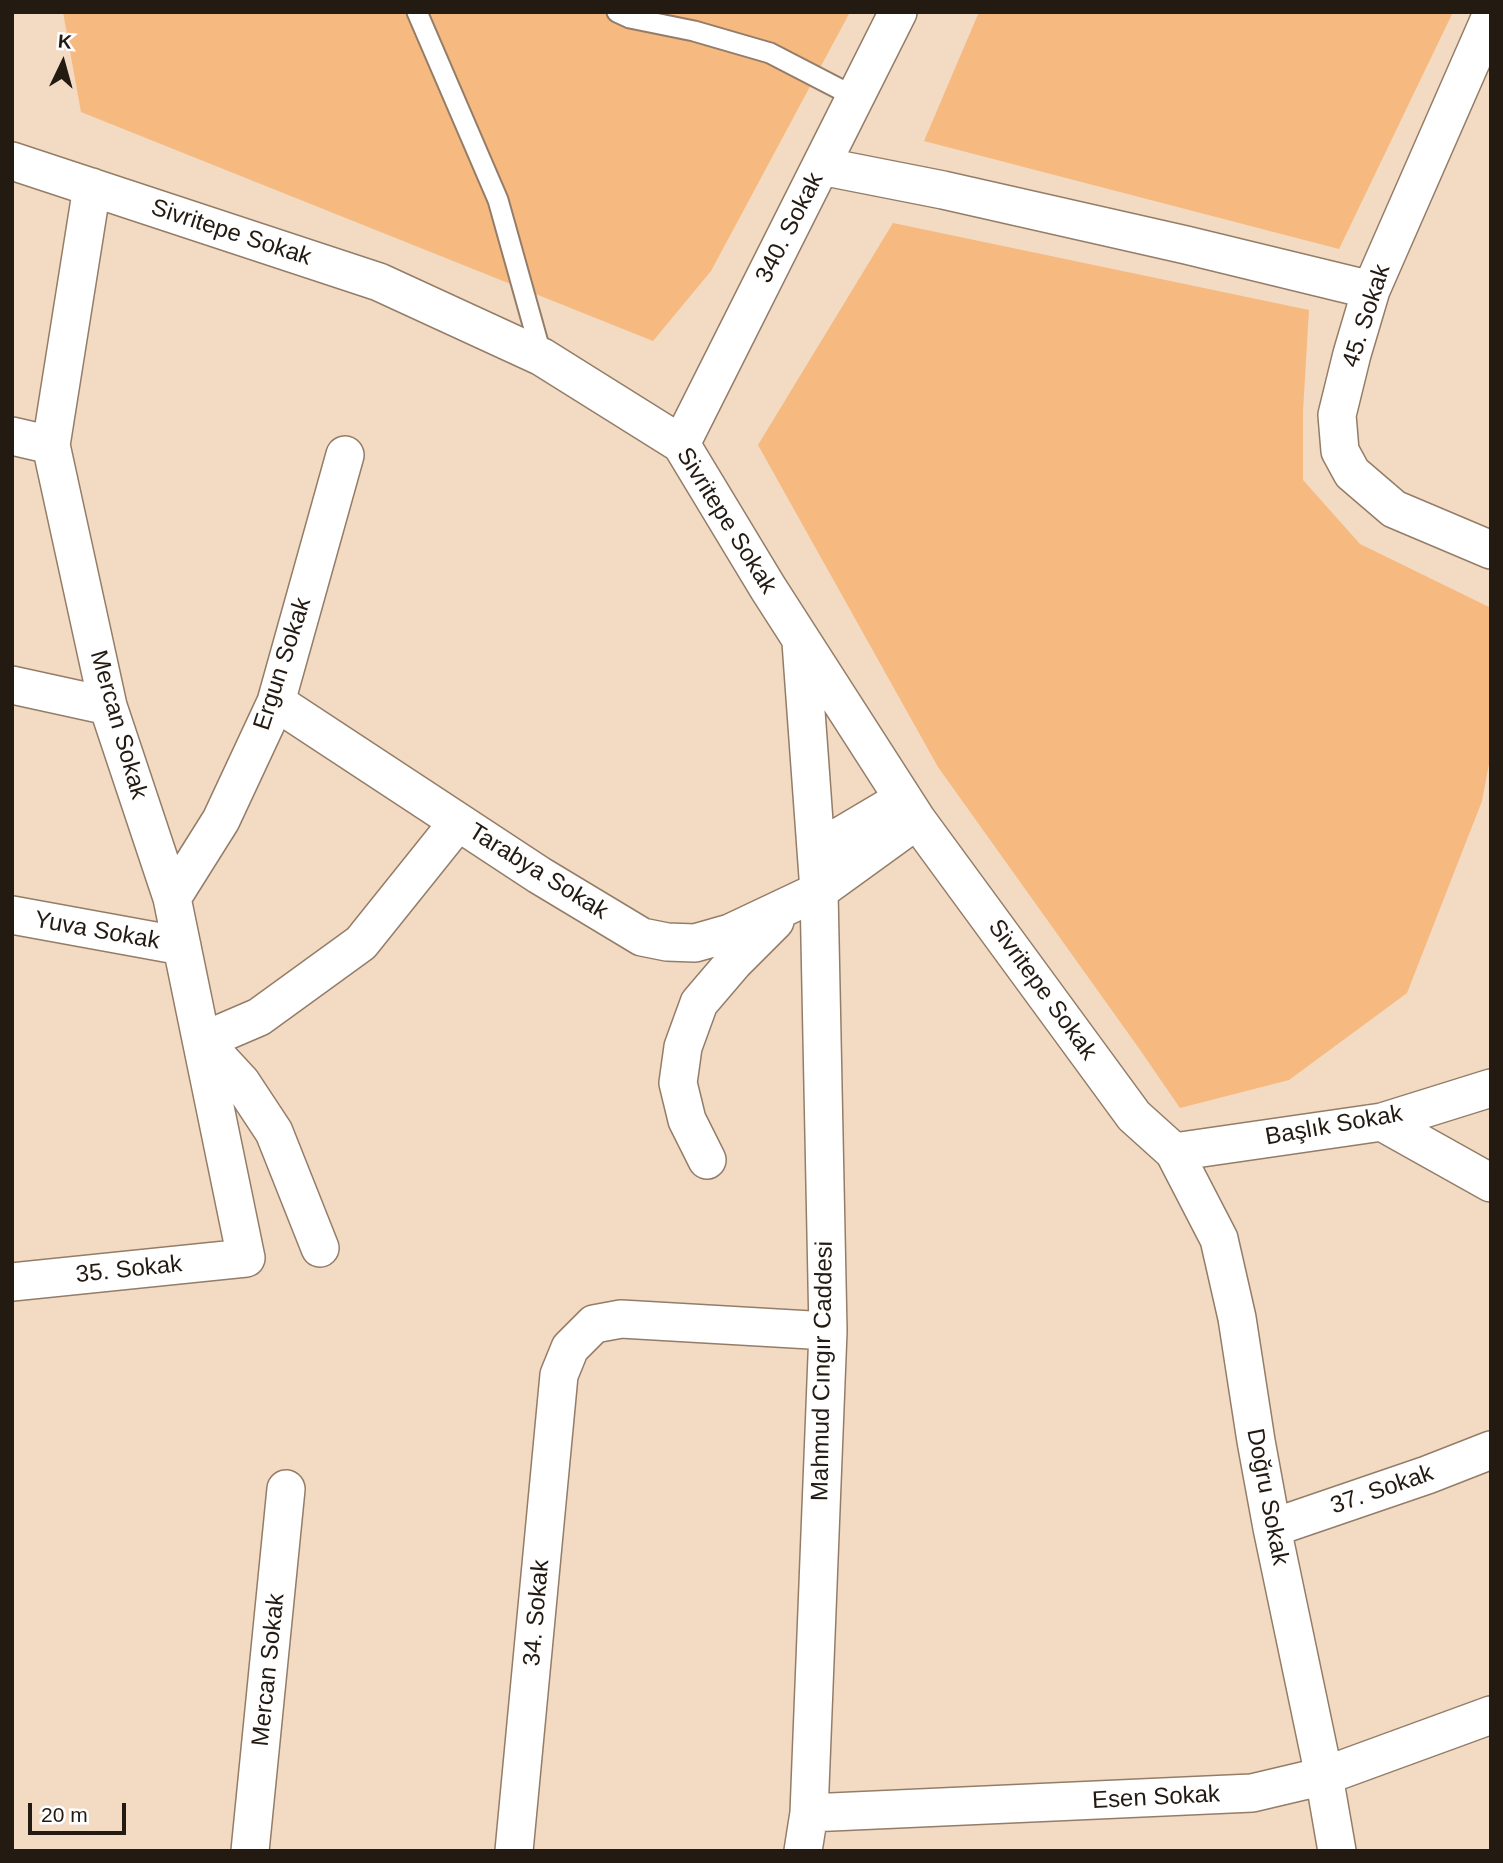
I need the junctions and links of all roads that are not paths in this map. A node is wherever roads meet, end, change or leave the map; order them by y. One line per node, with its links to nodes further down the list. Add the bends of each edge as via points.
1 (417, 12): 10 (lane, via 498,201)
2 (617, 12): 5 (lane, via 770,53)
3 (898, 12): 5 (street, 340. Sokak)
4 (1491, 16): 9 (street, 45. Sokak)
5 (855, 97): 7 (street, 340. Sokak)
6 (12, 161): 8 (street, Sivritepe Sokak)
7 (821, 166): 9 (street); 12 (street, 340. Sokak)
8 (92, 187): 10 (street, Sivritepe Sokak, via 379,282); 13 (street, Mercan Sokak)
9 (1371, 290): 15 (street, 45. Sokak, via 1337,415 1340,451 1352,473 1394,509)
10 (542, 357): 12 (street, Sivritepe Sokak)
11 (12, 436): 13 (street)
12 (681, 444): 16 (street, Sivritepe Sokak)
13 (51, 445): 19 (street, Mercan Sokak)
14 (345, 455): 18 (street, Ergun Sokak)
15 (1491, 550)
16 (801, 639): 20 (street, Sivritepe Sokak); 22 (street, Mahmud Cıngır Caddesi)
17 (12, 685): 19 (street)
18 (276, 702): 21 (street, Tarabya Sokak); 24 (street, Ergun Sokak, via 221,820)
19 (108, 706): 24 (street, Mercan Sokak)
20 (910, 810): 22 (street); 23 (street); 30 (street, Sivritepe Sokak, via 1134,1116)
21 (458, 822): 23 (street, Tarabya Sokak, via 642,937 695,943 730,933); 27 (street, via 361,943 258,1017)
22 (817, 850): 23 (street, Mahmud Cıngır Caddesi)
23 (806, 897): 31 (street, via 734,962 699,1003 683,1047 678,1083 687,1120); 36 (street, Mahmud Cıngır Caddesi)
24 (172, 898): 26 (street, Mercan Sokak)
25 (12, 915): 26 (street, Yuva Sokak)
26 (182, 946): 27 (street, Mercan Sokak)
27 (203, 1041): 33 (street, via 241,1082 274,1132); 34 (street, Mercan Sokak)
28 (1491, 1088): 29 (street, Başlık Sokak)
29 (1382, 1122): 30 (street, Başlık Sokak); 32 (street)
30 (1174, 1152): 39 (street, Doğru Sokak, via 1219,1239)
31 (707, 1160)
32 (1491, 1184)
33 (320, 1248)
34 (246, 1258): 35 (street, 35. Sokak)
35 (12, 1283)
36 (828, 1331): 42 (street, Mahmud Cıngır Caddesi); 44 (street, 34. Sokak, via 621,1320 594,1324 570,1348 559,1375)
37 (1491, 1450): 39 (street, 37. Sokak)
38 (286, 1489): 43 (street, Mercan Sokak)
39 (1272, 1528): 41 (street, Doğru Sokak)
40 (1491, 1715): 41 (street, Esen Sokak)
41 (1324, 1776): 42 (street, Esen Sokak, via 1252,1793); 46 (street, Doğru Sokak)
42 (809, 1813): 45 (street, Mahmud Cıngır Caddesi)
43 (250, 1851)
44 (514, 1851)
45 (803, 1851)
46 (1337, 1851)

